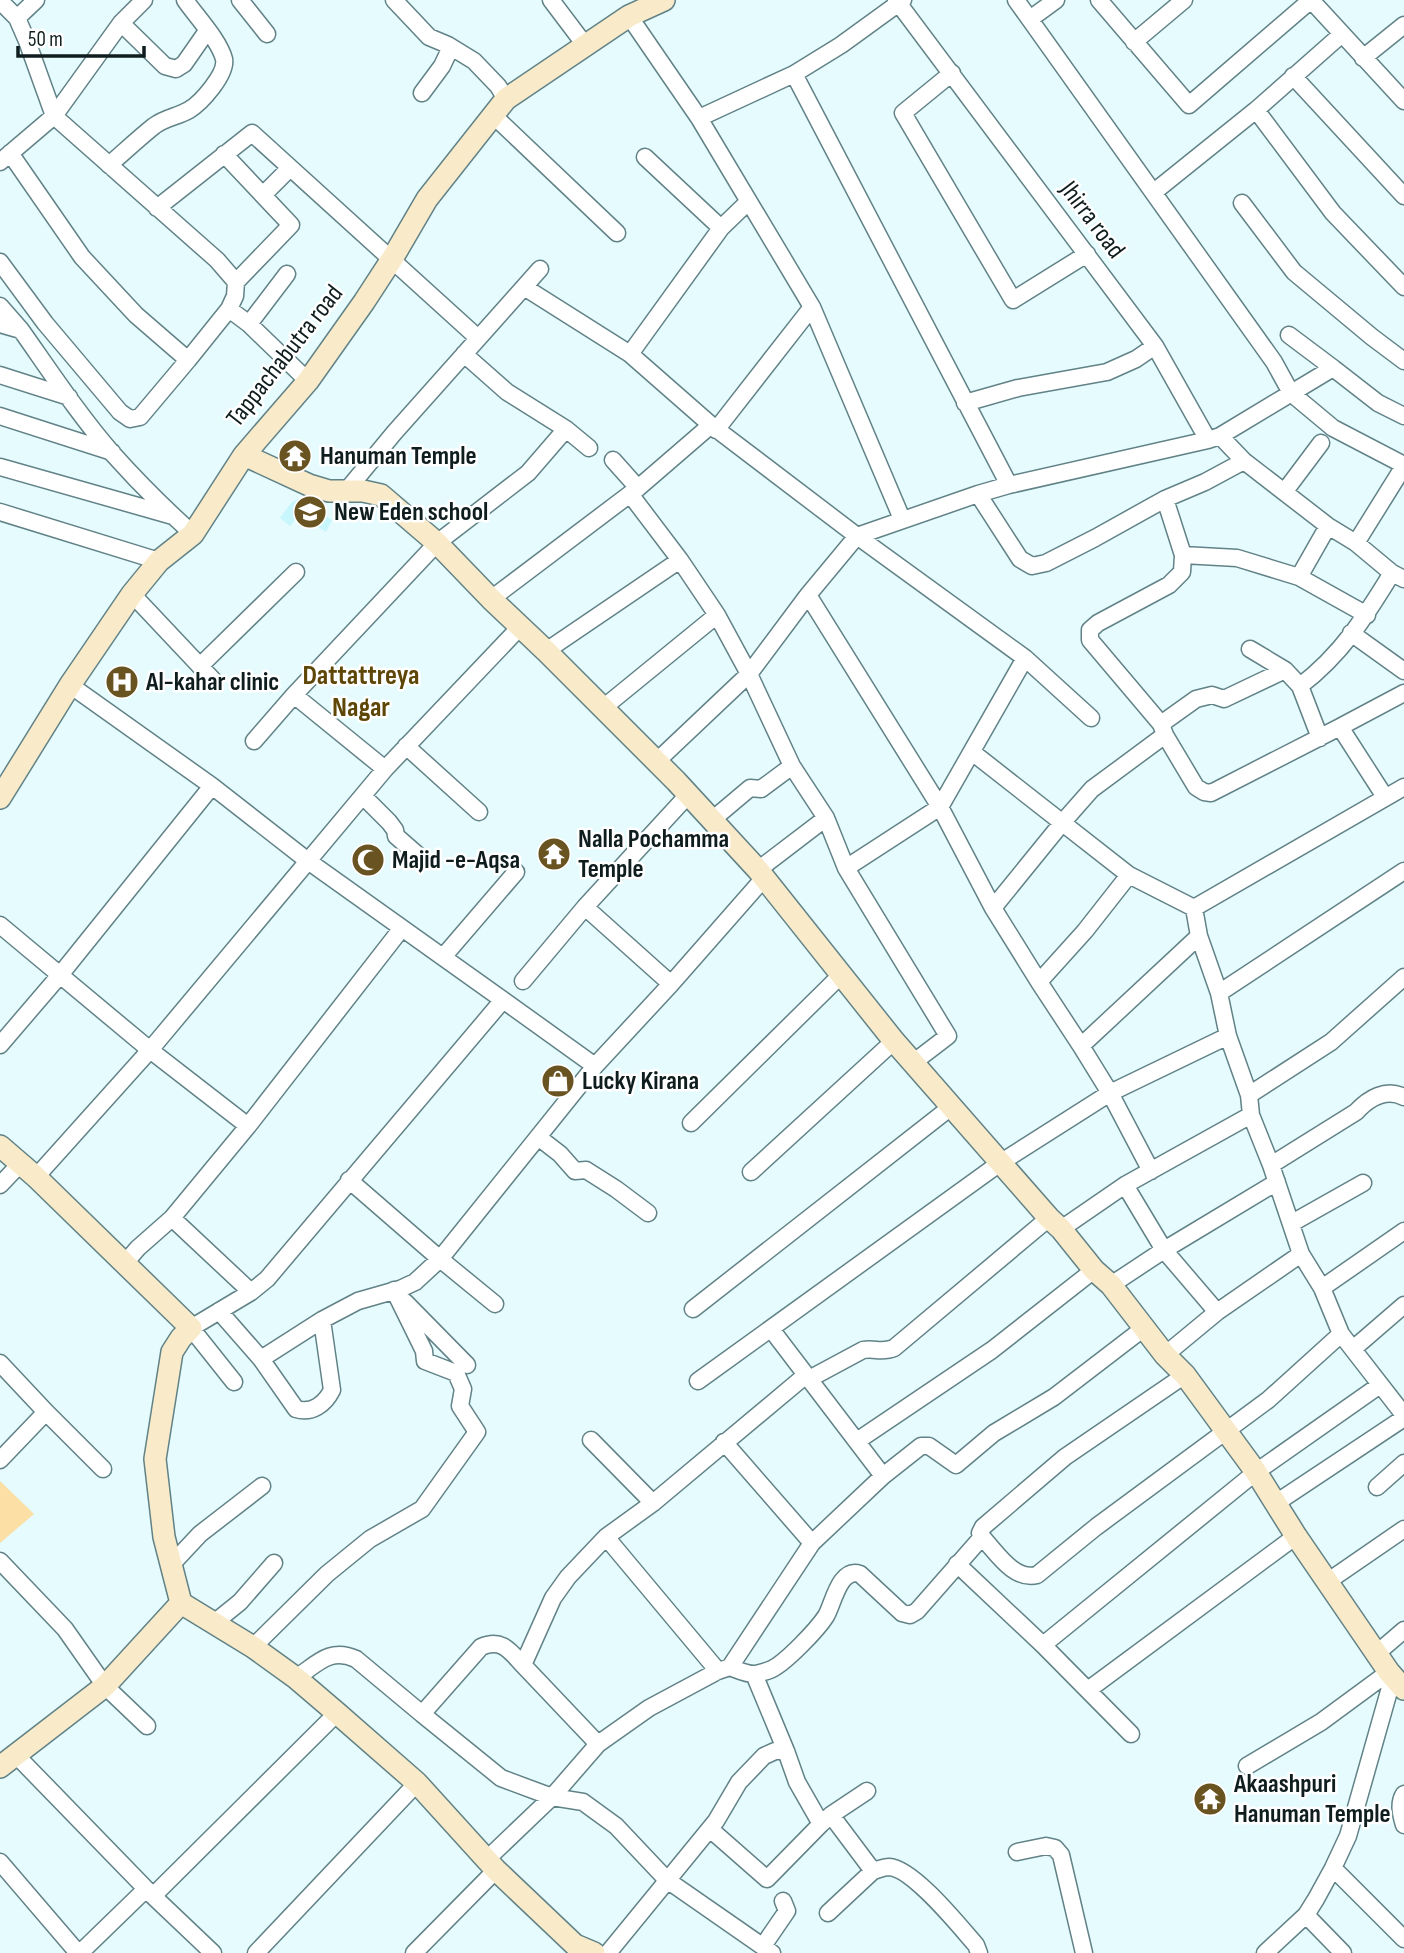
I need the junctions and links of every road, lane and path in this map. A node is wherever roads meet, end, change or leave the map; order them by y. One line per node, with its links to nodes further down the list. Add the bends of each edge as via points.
1 (36, 0): 16 (street)
2 (185, 0): 20 (street)
3 (240, 0): 21 (street)
4 (394, 0): 25 (street, via 429,37)
5 (551, 0): 24 (street)
6 (664, 0): 15 (street, Tappachabutra road)
7 (1016, 0): 17 (street)
8 (1056, 0): 17 (street)
9 (1099, 0): 23 (street)
10 (1184, 0): 23 (street)
11 (1311, 0): 22 (street); 23 (street, via 1189,105)
12 (0, 1): 16 (street)
13 (899, 1): 27 (street, Jhirra road); 28 (street)
14 (138, 2): 18 (street)
15 (629, 16): 24 (street, Tappachabutra road); 35 (street)
16 (17, 18): 34 (street)
17 (1030, 19): 41 (street)
18 (121, 23): 20 (street, via 166,66 176,69); 34 (street)
19 (1404, 25): 26 (street)
20 (207, 31): 39 (street, via 225,62 220,77 194,107 156,125)
21 (267, 34)
22 (1342, 34): 26 (street); 29 (street)
23 (1134, 42)
24 (585, 45): 32 (street, Tappachabutra road)
25 (450, 47): 30 (street); 32 (street, via 474,61 498,86)
26 (1363, 58): 31 (street)
27 (952, 73): 49 (street, Jhirra road); 49 (street, via 903,113 1013,300)
28 (794, 74): 35 (street); 75 (street)
29 (1293, 76): 33 (street); 43 (street)
30 (422, 93)
31 (1404, 101)
32 (500, 107): 48 (street); 50 (street, Tappachabutra road, via 427,199)
33 (1256, 110): 41 (street); 56 (street, via 1333,214)
34 (54, 116): 38 (street); 39 (street)
35 (699, 118): 44 (street)
36 (224, 154): 40 (street, via 252,133); 42 (street); 46 (street)
37 (645, 157): 47 (street)
38 (5, 158): 68 (street, via 82,257 136,315)
39 (109, 165): 46 (street)
40 (290, 168): 42 (street); 50 (street)
41 (1154, 192): 73 (street)
42 (264, 195): 54 (street, via 291,225)
43 (1404, 196)
44 (748, 202): 47 (street); 58 (street)
45 (1242, 203): 69 (street, via 1294,272)
46 (157, 208): 54 (street)
47 (721, 228): 66 (street)
48 (617, 233)
49 (1087, 254): 65 (street, Jhirra road)
50 (392, 259): 64 (street); 72 (street, Tappachabutra road)
51 (0, 262): 68 (street, via 54,333 130,419 140,417)
52 (540, 269): 55 (street)
53 (287, 274): 61 (street)
54 (236, 282): 59 (street, via 236,296)
55 (524, 287): 64 (street); 66 (street)
56 (1404, 287)
57 (0, 306): 62 (street)
58 (812, 307): 78 (street); 97 (street)
59 (229, 309): 61 (street); 68 (street)
60 (0, 324): 62 (street)
61 (249, 324): 72 (street)
62 (21, 330): 74 (street)
63 (1289, 335): 70 (street)
64 (478, 338): 67 (street)
65 (1155, 346): 75 (street, via 1107,372); 80 (street, Jhirra road)
66 (630, 354): 78 (street)
67 (464, 355): 79 (street, via 507,392); 90 (street)
68 (188, 360)
69 (1404, 361)
70 (1333, 368): 73 (street); 77 (street)
71 (0, 374): 74 (street)
72 (308, 381): 84 (street, Tappachabutra road)
73 (1291, 393): 80 (street); 87 (street, via 1333,428)
74 (69, 397): 83 (street)
75 (965, 403): 89 (street)
76 (0, 416): 83 (street)
77 (1404, 416)
78 (713, 427): 91 (street); 100 (street)
79 (566, 429): 82 (street); 101 (street, via 528,473)
80 (1214, 438): 86 (street, Jhirra road); 89 (street)
81 (1321, 443): 92 (street)
82 (589, 447)
83 (112, 452): 96 (street)
84 (244, 455): 90 (street, via 309,485); 99 (street, Tappachabutra road)
85 (613, 460): 91 (street)
86 (1244, 461): 92 (street, Jhirra road); 94 (street)
87 (1404, 466): 102 (street)
88 (0, 467): 96 (street)
89 (1009, 485): 93 (street)
90 (347, 490): 101 (street, via 381,495)
91 (634, 491): 104 (street); 111 (street)
92 (1285, 491): 98 (street, Jhirra road)
93 (978, 494): 94 (street, via 1020,559 1032,566 1046,563); 97 (street)
94 (1165, 499): 103 (street)
95 (0, 512): 105 (street)
96 (173, 517): 99 (street)
97 (902, 519): 100 (street)
98 (1328, 526): 102 (street, Jhirra road); 108 (street)
99 (193, 534): 105 (street, Tappachabutra road)
100 (857, 536): 110 (street); 118 (street)
101 (437, 543): 111 (street); 127 (street)
102 (1356, 543): 107 (street, Jhirra road)
103 (1182, 555): 108 (street, via 1237,558); 131 (street, via 1182,572 1169,585 1090,630 1090,640)
104 (680, 560): 112 (street); 117 (street)
105 (159, 561): 109 (street, Tappachabutra road)
106 (296, 572): 119 (street)
107 (1398, 576): 113 (street)
108 (1299, 577): 113 (street)
109 (132, 594): 119 (street); 124 (street, Tappachabutra road)
110 (808, 595): 122 (street); 145 (street)
111 (491, 599): 114 (street)
112 (717, 615): 122 (street); 128 (street)
113 (1367, 615): 115 (street)
114 (520, 626): 117 (street); 134 (street)
115 (1351, 634): 121 (street); 125 (street, via 1322,669)
116 (1250, 649): 120 (street)
117 (546, 650): 128 (street)
118 (1025, 658): 129 (street); 135 (street)
119 (200, 666): 123 (street)
120 (1285, 670): 125 (street); 131 (street, via 1224,699 1212,695 1196,699)
121 (1404, 671)
122 (749, 674): 136 (street); 137 (street)
123 (214, 681)
124 (69, 685): 139 (street); 144 (street, Tappachabutra road)
125 (1300, 686): 132 (street)
126 (1404, 693): 130 (street)
127 (293, 695): 133 (street); 138 (street)
128 (603, 708): 136 (street)
129 (1091, 718)
130 (1340, 727): 132 (street); 143 (street)
131 (1163, 730): 132 (street, via 1203,793 1212,793); 149 (street, via 1092,789)
132 (1320, 738)
133 (254, 741)
134 (406, 746): 138 (street); 146 (street)
135 (972, 752): 145 (street); 149 (street)
136 (656, 762): 141 (street)
137 (792, 766): 147 (street); 148 (street, via 761,789 750,788)
138 (385, 769): 142 (street)
139 (212, 786): 151 (street); 165 (street)
140 (1404, 787): 143 (street)
141 (688, 795): 148 (street); 157 (street)
142 (363, 796): 150 (street); 151 (street)
143 (1385, 797): 159 (street)
144 (0, 798)
145 (940, 807): 152 (street); 158 (street)
146 (480, 812)
147 (825, 818): 152 (street); 155 (street)
148 (712, 820): 155 (street)
149 (1062, 822): 156 (street); 158 (street)
150 (420, 857)
151 (308, 861): 161 (street); 176 (street)
152 (846, 868): 177 (street, via 948,1036)
153 (516, 872): 163 (street)
154 (1404, 872): 170 (street)
155 (761, 874): 164 (street); 169 (street)
156 (1129, 875): 159 (street); 168 (street)
157 (585, 906): 167 (street); 169 (street)
158 (993, 908): 168 (street)
159 (1194, 908): 162 (street)
160 (0, 925): 165 (street)
161 (402, 928): 163 (street); 185 (street)
162 (1199, 936): 170 (street); 175 (street)
163 (443, 957): 171 (street)
164 (842, 974): 173 (street); 184 (street)
165 (60, 975): 174 (street); 176 (street)
166 (1404, 976): 180 (street, via 1331,1042)
167 (523, 981)
168 (1039, 982): 175 (street)
169 (671, 984): 178 (street)
170 (1219, 993): 172 (street)
171 (503, 1000): 178 (street); 193 (street)
172 (1228, 1036): 179 (street); 180 (street)
173 (894, 1041): 177 (street); 192 (street)
174 (0, 1045)
175 (1081, 1046): 179 (street)
176 (150, 1050): 185 (street); 190 (street)
177 (914, 1062): 182 (street)
178 (595, 1066): 186 (street)
179 (1110, 1093): 188 (street); 191 (street)
180 (1249, 1095): 183 (street)
181 (1404, 1097): 189 (street, via 1395,1093 1374,1097)
182 (951, 1107): 188 (street); 214 (street)
183 (1251, 1115): 189 (street); 191 (street)
184 (691, 1123)
185 (248, 1126): 199 (street)
186 (538, 1137): 198 (street, via 575,1171 586,1170); 205 (street)
187 (0, 1146): 190 (street)
188 (1000, 1163): 200 (street); 220 (street)
189 (1271, 1165): 194 (street)
190 (28, 1171): 196 (street); 206 (street)
191 (1152, 1171): 197 (street)
192 (751, 1172)
193 (349, 1180): 205 (street); 211 (street)
194 (1277, 1182): 201 (street); 203 (street)
195 (1363, 1183): 201 (street)
196 (0, 1185)
197 (1125, 1185): 200 (street); 203 (street)
198 (649, 1213)
199 (172, 1218): 206 (street); 211 (street)
200 (1055, 1223): 207 (street); 228 (street, via 894,1348 863,1350)
201 (1292, 1223): 204 (street)
202 (1404, 1231): 209 (street)
203 (1164, 1250): 208 (street); 216 (street)
204 (1301, 1254): 209 (street); 216 (street)
205 (440, 1259): 210 (street, via 415,1282); 212 (street)
206 (124, 1264): 218 (street)
207 (1094, 1270): 208 (street); 236 (street, via 992,1350)
208 (1111, 1285): 219 (street)
209 (1322, 1288): 221 (street)
210 (394, 1290): 217 (street, via 358,1301); 226 (street); 261 (street, via 425,1361 456,1373 463,1390 460,1406 477,1432 422,1509 370,1539 327,1574)
211 (251, 1292): 215 (street)
212 (495, 1304)
213 (1404, 1305): 222 (street)
214 (693, 1309)
215 (219, 1311): 218 (street); 224 (street)
216 (1217, 1312): 223 (street)
217 (322, 1320): 224 (street); 224 (street, via 332,1390 318,1406 304,1412 296,1409)
218 (191, 1328): 230 (street); 254 (street, via 172,1352 155,1459)
219 (1144, 1328): 223 (street); 242 (street, via 956,1465 929,1446 921,1446)
220 (771, 1329): 228 (street); 229 (street)
221 (1340, 1334): 222 (street); 234 (street)
222 (1353, 1349): 231 (street)
223 (1165, 1355): 227 (street)
224 (261, 1359)
225 (0, 1363): 232 (street)
226 (467, 1366)
227 (1185, 1375): 234 (street); 250 (street, via 1065,1457 983,1527)
228 (808, 1377): 236 (street); 237 (street)
229 (698, 1381)
230 (234, 1382)
231 (1380, 1385): 233 (street); 241 (street)
232 (46, 1412): 238 (street); 240 (street)
233 (1404, 1416): 246 (street)
234 (1227, 1432): 241 (street); 250 (street, via 1037,1575 1017,1573)
235 (592, 1440): 245 (street)
236 (857, 1441): 242 (street)
237 (724, 1442): 245 (street); 251 (street)
238 (0, 1460)
239 (1404, 1463): 244 (street)
240 (103, 1469)
241 (1256, 1472): 246 (street); 260 (street)
242 (883, 1476): 251 (street)
243 (262, 1486): 254 (street, via 200,1534)
244 (1377, 1487)
245 (653, 1503): 249 (street)
246 (1276, 1503): 248 (street)
247 (1404, 1529): 256 (street)
248 (1296, 1536): 256 (street); 269 (street)
249 (606, 1537): 263 (street, via 553,1598); 264 (street)
250 (982, 1538): 255 (street)
251 (812, 1543): 264 (street)
252 (0, 1561): 268 (street, via 65,1629)
253 (274, 1563): 258 (street, via 240,1602)
254 (171, 1564): 257 (street)
255 (957, 1564): 260 (street); 265 (street, via 910,1615 859,1574 850,1574 837,1589 818,1628 772,1670)
256 (1327, 1582): 262 (street)
257 (181, 1603): 258 (street); 268 (street)
258 (214, 1623): 261 (street)
259 (1404, 1630): 262 (street)
260 (1043, 1645): 269 (street)
261 (253, 1647): 266 (street)
262 (1376, 1654): 267 (street)
263 (523, 1665): 271 (street, via 505,1646 491,1643 481,1647); 274 (street)
264 (724, 1669): 265 (street); 274 (street, via 649,1709)
265 (754, 1674): 275 (street)
266 (296, 1678): 270 (street); 271 (street, via 331,1655 344,1653)
267 (1395, 1679): 277 (street); 288 (street, via 1348,1836)
268 (105, 1686): 272 (street); 276 (street)
269 (1088, 1690): 273 (street)
270 (337, 1713): 278 (street); 291 (street)
271 (422, 1714): 281 (street, via 501,1778)
272 (147, 1726)
273 (1131, 1734)
274 (598, 1744): 281 (street)
275 (786, 1751): 282 (street, via 797,1782); 284 (street, via 764,1756 739,1782)
276 (8, 1760): 291 (street)
277 (1247, 1766)
278 (416, 1783): 287 (street); 300 (street)
279 (867, 1791): 282 (street)
280 (1404, 1794): 283 (street)
281 (552, 1797): 287 (street); 290 (street, via 583,1802 616,1826)
282 (826, 1820): 284 (street, via 767,1879); 289 (street)
283 (1404, 1825)
284 (710, 1829): 290 (street)
285 (1017, 1852): 304 (street, via 1046,1846 1055,1847 1061,1855)
286 (0, 1862): 298 (street)
287 (491, 1865): 296 (street); 301 (street)
288 (1333, 1868): 294 (street); 295 (street)
289 (873, 1871): 293 (street); 303 (street, via 890,1867 905,1873 939,1902)
290 (667, 1880): 297 (street); 302 (street)
291 (149, 1893): 298 (street); 299 (street)
292 (783, 1901): 297 (street, via 787,1911)
293 (828, 1913)
294 (1306, 1914): 305 (street); 306 (street)
295 (1404, 1939)
296 (579, 1950)
297 (767, 1950)
298 (79, 1953)
299 (213, 1953)
300 (256, 1953)
301 (414, 1953)
302 (608, 1953)
303 (979, 1953)
304 (1084, 1953)
305 (1265, 1953)
306 (1343, 1953)

